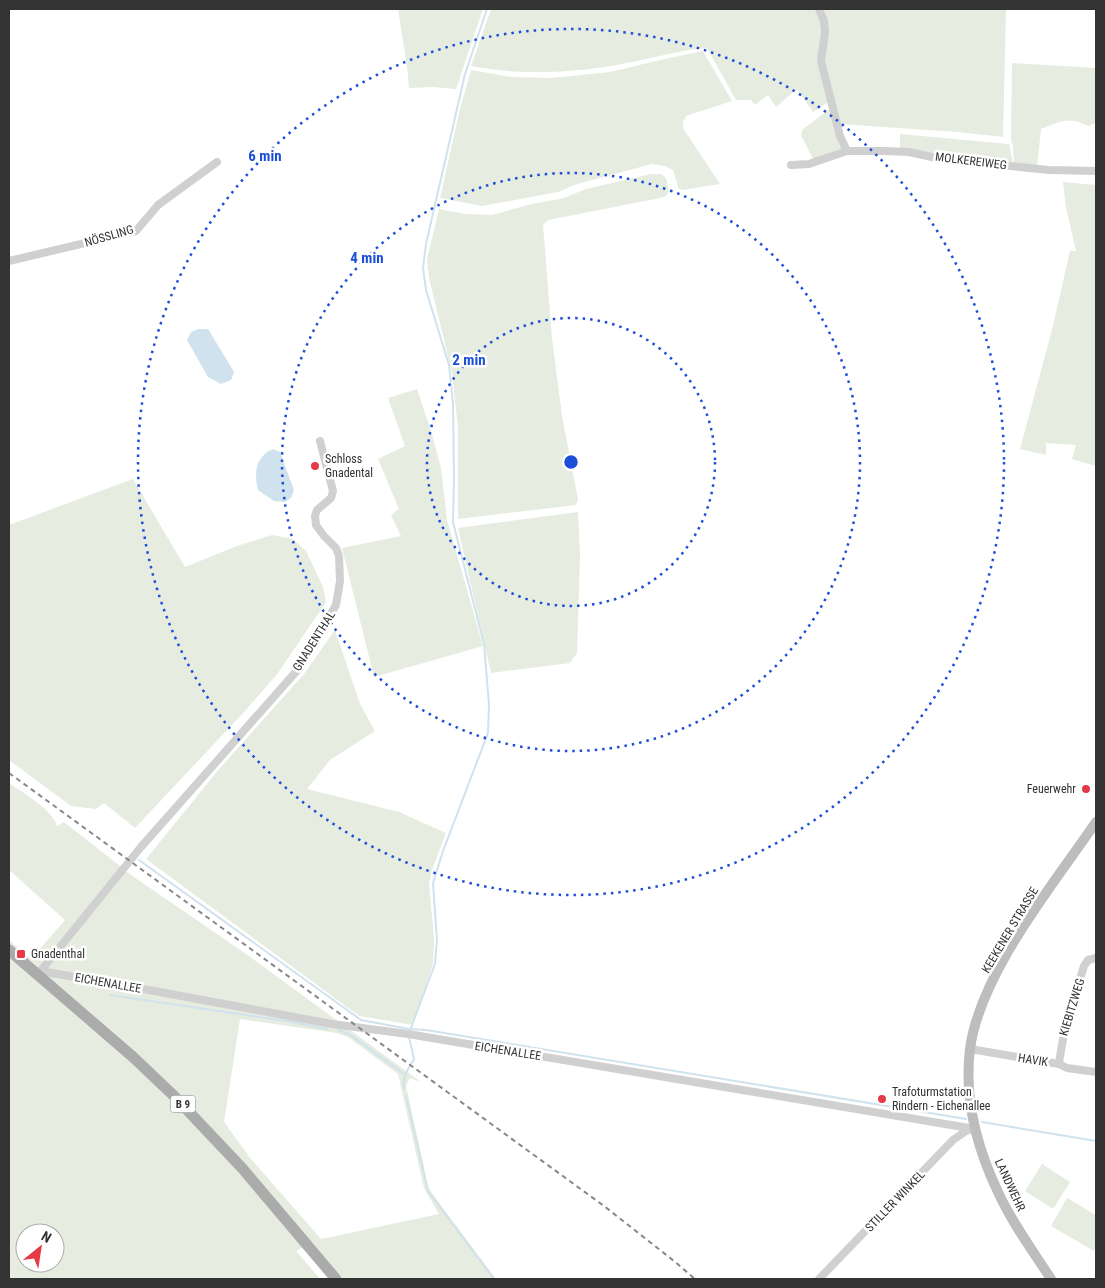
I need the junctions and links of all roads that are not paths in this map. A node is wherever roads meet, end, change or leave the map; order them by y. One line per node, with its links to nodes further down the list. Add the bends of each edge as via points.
1 (819, 9): 2 (street, via 825,32 821,60 840,136)
2 (847, 151): 4 (street, MOLKEREIWEG, via 809,164); 5 (street, MOLKEREIWEG, via 909,152 942,159 1048,170)
3 (217, 162): 6 (street, NÖSSLING, via 170,194 136,231)
4 (791, 165)
5 (1096, 171)
6 (9, 261)
7 (320, 441): 11 (street, GNADENTHAL, via 333,491 315,516 316,525 340,556 336,606 300,666 140,846)
8 (1096, 822): 12 (main road, KEEKENER STRASSE, via 1026,924 998,972 977,1021)
9 (9, 950): 11 (main road, B 9)
10 (1096, 958): 13 (street, KIEBITZWEG, via 1088,960 1084,966 1067,1018)
11 (39, 973): 16 (street, EICHENALLEE); 17 (main road, B 9, via 187,1108)
12 (970, 1049): 13 (street, HAVIK); 15 (main road, KEEKENER STRASSE)
13 (1059, 1064): 14 (street, HAVIK)
14 (1096, 1072)
15 (968, 1092): 16 (main road, LANDWEHR)
16 (975, 1129): 18 (street, STILLER WINKEL, via 954,1140); 19 (main road, LANDWEHR, via 998,1193)
17 (336, 1279)
18 (819, 1279)
19 (1051, 1279)

